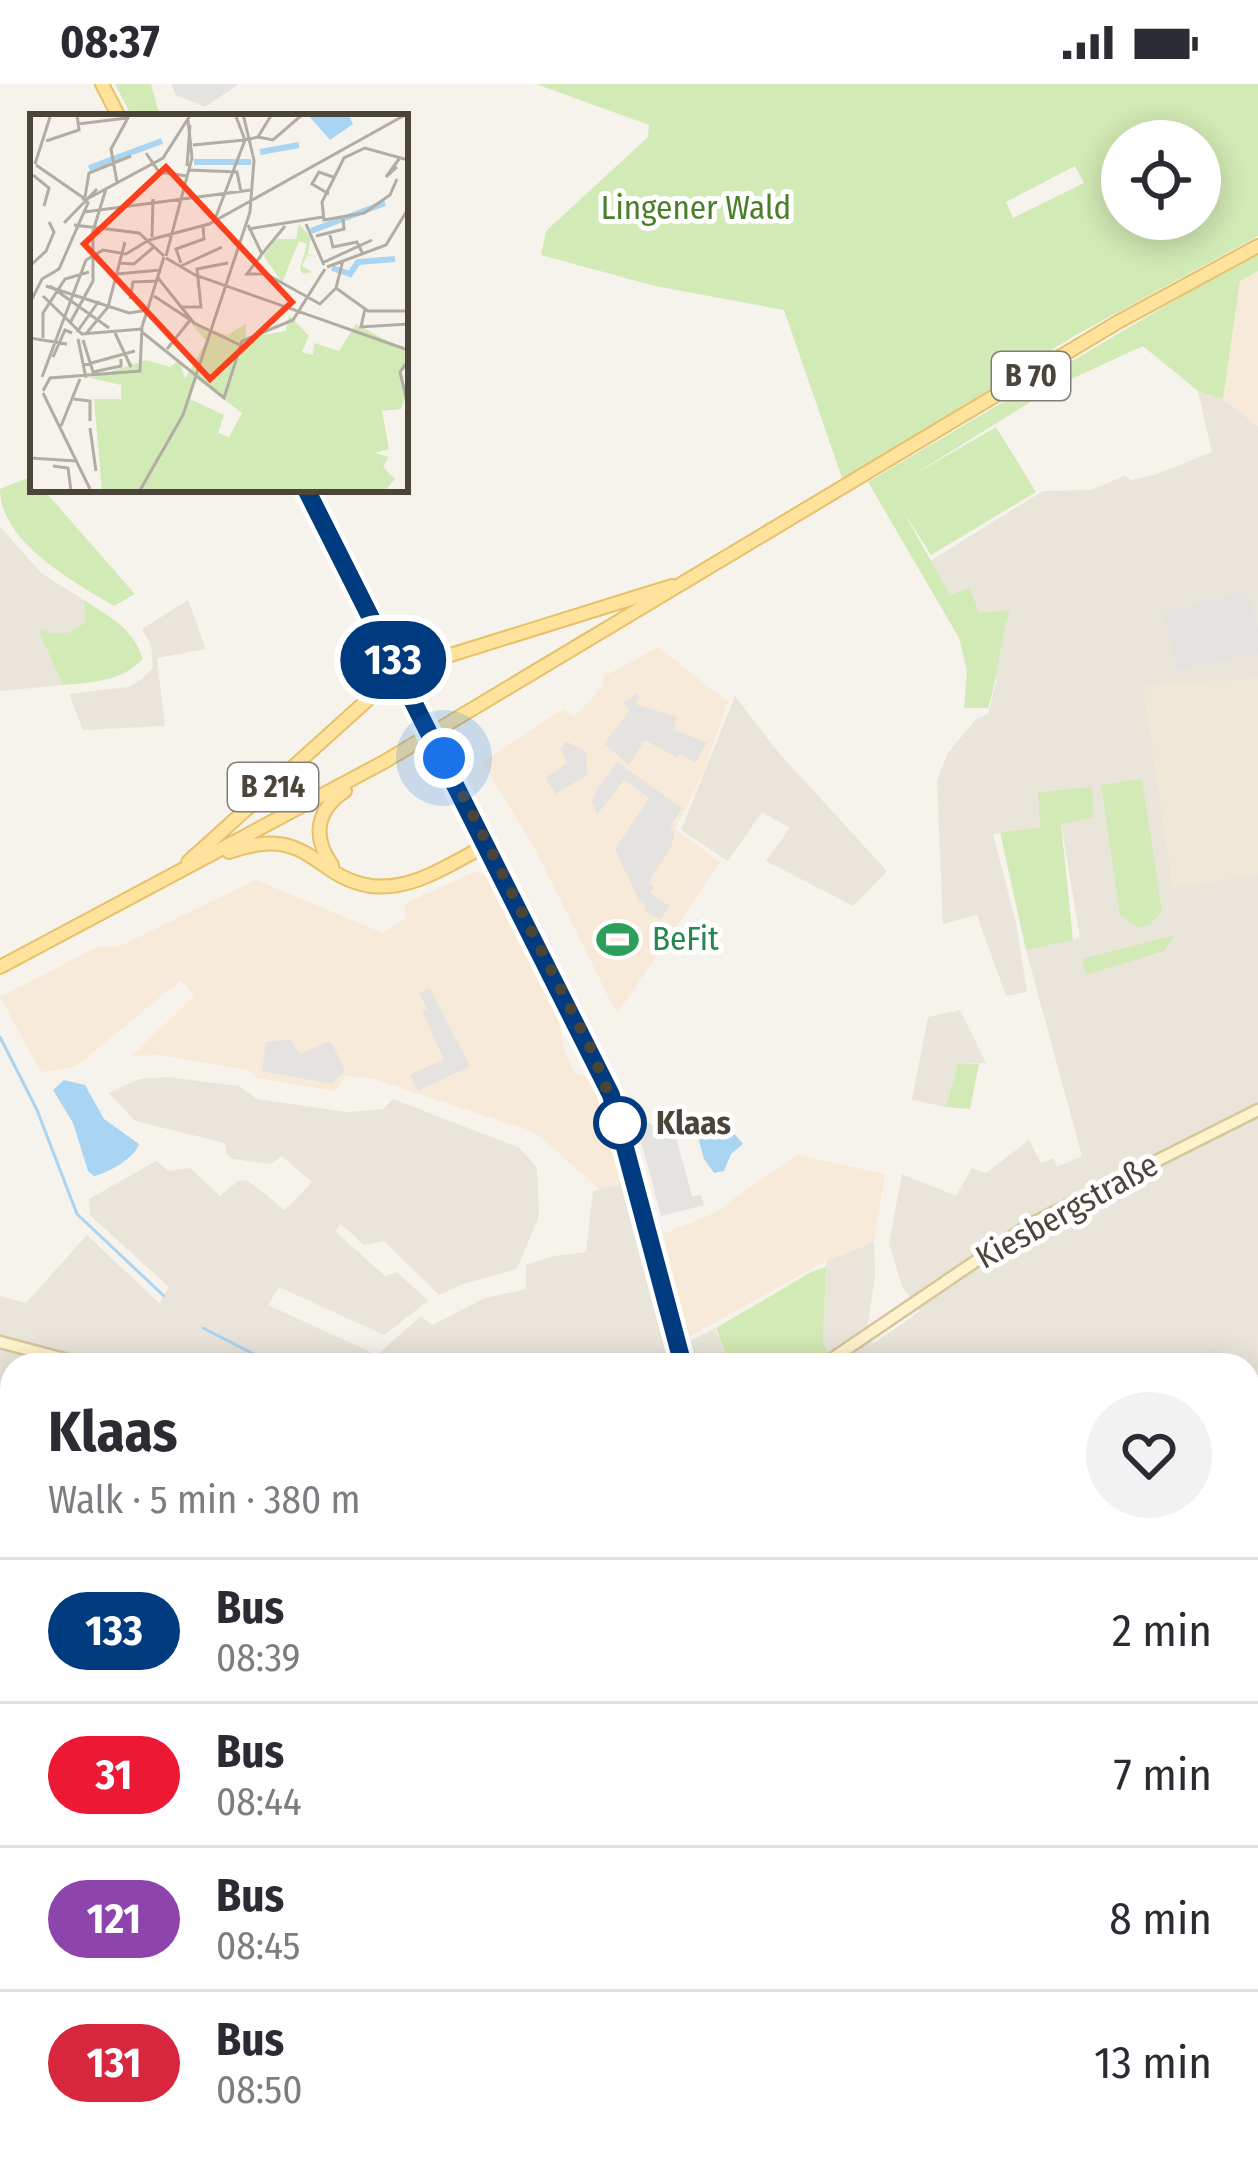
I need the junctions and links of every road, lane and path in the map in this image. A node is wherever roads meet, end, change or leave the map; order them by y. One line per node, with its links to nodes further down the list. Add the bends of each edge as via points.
1 (102, 84): 2 (main road)
2 (117, 114)
3 (1258, 246): 5 (main road, B 70)
4 (308, 492): 6 (main road)
5 (696, 578): 7 (main road); 9 (main road, B 70)
6 (380, 636): 7 (main road); 8 (main road)
7 (403, 678): 8 (main road); 10 (main road, bridge)
8 (384, 685): 15 (main road, B 214, via 221,836)
9 (384, 762): 12 (main road, B 70); 14 (main road, B 214, via 324,811 320,844)
10 (472, 814): 11 (main road); 13 (main road, via 467,844)
11 (487, 845): 13 (main road); 20 (main road, via 611,1095)
12 (200, 862): 14 (main road, via 271,842); 15 (main road, B 70)
13 (452, 863): 14 (main road, via 386,886)
14 (337, 870)
15 (158, 883): 16 (main road, B 70)
16 (0, 967)
17 (1258, 1110): 21 (main road, Kiesbergstraße, via 1029,1225)
18 (0, 1342): 19 (main road)
19 (42, 1353)
20 (678, 1353)
21 (841, 1353)

